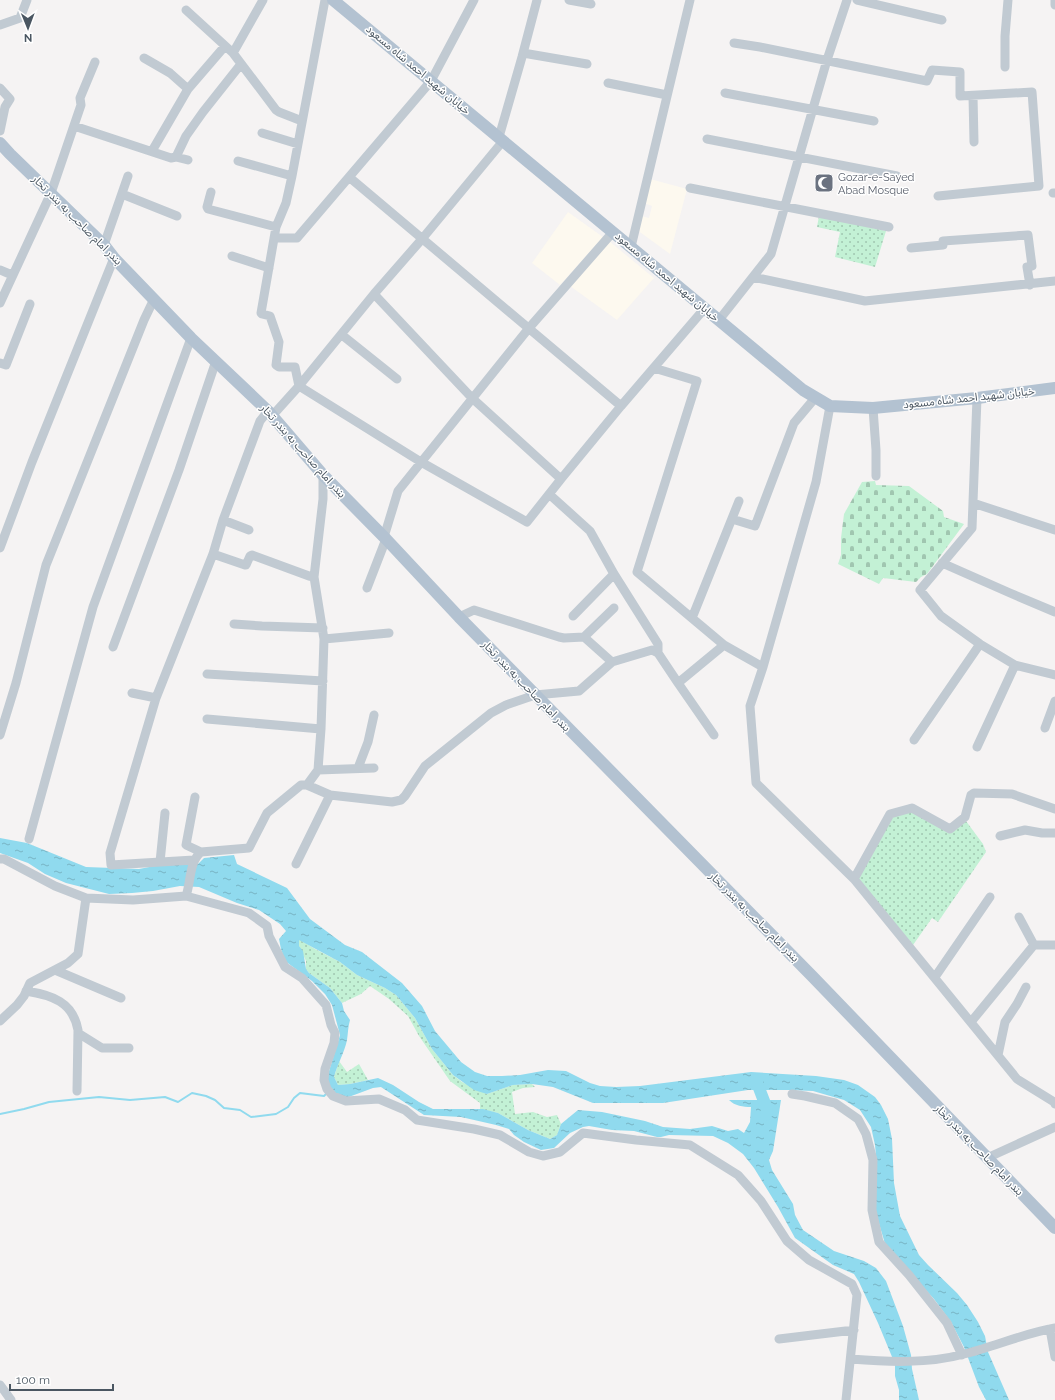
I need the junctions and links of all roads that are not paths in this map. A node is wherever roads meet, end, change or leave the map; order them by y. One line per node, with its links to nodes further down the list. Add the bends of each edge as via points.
1 (27, 0): 17 (street, via 20,18)
2 (263, 0): 20 (street)
3 (325, 0): 36 (street)
4 (333, 0): 28 (main road, خیابان شهید احمد شاه مسعود)
5 (474, 0): 28 (street)
6 (537, 0): 21 (street)
7 (569, 0): 13 (street)
8 (690, 0): 33 (street)
9 (857, 0): 16 (street)
10 (1008, 0): 27 (street)
11 (1055, 0): 14 (street)
12 (844, 1): 23 (street)
13 (591, 4)
14 (1055, 5)
15 (186, 10): 19 (street)
16 (942, 20)
17 (0, 25)
18 (734, 43): 23 (street)
19 (225, 46): 20 (street); 31 (street)
20 (233, 53): 25 (street)
21 (523, 53): 26 (street); 41 (street)
22 (144, 58): 31 (street, via 170,72)
23 (827, 60): 34 (street, via 927,81 932,70 960,72 960,96); 35 (street)
24 (94, 62): 38 (street, via 80,98 81,105)
25 (241, 64): 36 (street, via 276,110); 48 (street, via 186,136)
26 (587, 64)
27 (1005, 67)
28 (431, 81): 41 (main road, خیابان شهید احمد شاه مسعود); 55 (street)
29 (608, 83): 33 (street)
30 (0, 88): 39 (street, via 10,99 5,107)
31 (188, 89): 46 (street)
32 (725, 93): 35 (street)
33 (667, 95): 69 (street)
34 (973, 96): 43 (street); 60 (street, via 1032,92 1039,186)
35 (813, 109): 37 (street); 49 (street)
36 (302, 121): 45 (street)
37 (874, 122)
38 (74, 126): 46 (street); 58 (street)
39 (0, 131)
40 (262, 133): 45 (street)
41 (501, 139): 65 (main road, خیابان شهید احمد شاه مسعود); 67 (street)
42 (707, 139): 49 (street)
43 (974, 142)
44 (0, 143): 47 (main road, بندر امام صاحب به بندر تخار)
45 (298, 144): 53 (street)
46 (152, 151): 48 (street, via 171,158)
47 (5, 155): 58 (main road, بندر امام صاحب به بندر تخار)
48 (176, 157): 50 (street)
49 (799, 158): 54 (street); 61 (street)
50 (188, 160)
51 (238, 161): 53 (street)
52 (128, 176): 59 (street)
53 (292, 176): 63 (street, via 286,202)
54 (897, 176)
55 (349, 177): 66 (street, via 297,238); 67 (street)
56 (690, 188): 61 (street)
57 (211, 192): 63 (street, via 206,204 208,209)
58 (51, 193): 68 (main road, بندر امام صاحب به بندر تخار); 75 (street)
59 (122, 194): 62 (street); 68 (street)
60 (938, 196)
61 (785, 207): 64 (street); 76 (street, via 771,254)
62 (177, 216)
63 (276, 227): 66 (street)
64 (889, 227)
65 (613, 232): 69 (main road, خیابان شهید احمد شاه مسعود); 85 (street)
66 (274, 238): 73 (street)
67 (422, 239): 79 (street); 85 (street)
68 (104, 246): 72 (main road, بندر امام صاحب به بندر تخار)
69 (631, 247): 83 (main road, خیابان شهید احمد شاه مسعود)
70 (912, 248): 78 (street, via 943,245 943,241 1028,235 1032,266 1027,266)
71 (232, 256): 73 (street)
72 (114, 258): 81 (main road, بندر امام صاحب به بندر تخار); 113 (street)
73 (269, 268): 92 (street, via 262,314 270,316 279,342 276,364 279,367 295,367)
74 (0, 270): 75 (street)
75 (12, 275): 80 (street)
76 (753, 276): 78 (street, via 865,301); 84 (street)
77 (1055, 281): 78 (street)
78 (1030, 285)
79 (374, 294): 86 (street); 94 (street)
80 (1, 297)
81 (154, 299): 87 (main road, بندر امام صاحب به بندر تخار); 148 (street, via 46,566)
82 (30, 304): 89 (street, via 6,365)
83 (705, 308): 84 (main road, خیابان شهید احمد شاه مسعود); 90 (street)
84 (719, 320): 95 (main road, خیابان شهید احمد شاه مسعود)
85 (529, 328): 94 (street); 97 (street)
86 (342, 335): 91 (street); 92 (street)
87 (191, 338): 88 (main road, بندر امام صاحب به بندر تخار); 162 (street, via 93,607)
88 (216, 361): 100 (main road, بندر امام صاحب به بندر تخار); 131 (street, via 179,470)
89 (0, 363)
90 (654, 368): 97 (street); 123 (street, via 697,381 637,572)
91 (397, 379)
92 (299, 386): 100 (street); 101 (street)
93 (1055, 388): 96 (main road, خیابان شهید احمد شاه مسعود)
94 (472, 398): 101 (street); 104 (street)
95 (815, 398): 98 (main road, خیابان شهید احمد شاه مسعود); 108 (street, via 794,423 755,526)
96 (977, 398): 99 (main road, خیابان شهید احمد شاه مسعود); 107 (street)
97 (621, 406): 104 (street)
98 (830, 406): 99 (main road, خیابان شهید احمد شاه مسعود); 135 (street, via 816,482)
99 (873, 408): 103 (street)
100 (270, 414): 102 (main road, بندر امام صاحب به بندر تخار); 109 (street, via 260,421)
101 (421, 462): 105 (street, via 527,522); 112 (street, via 398,491)
102 (323, 475): 112 (main road, بندر امام صاحب به بندر تخار); 117 (street, via 323,499)
103 (876, 476)
104 (561, 479): 105 (street)
105 (549, 494): 116 (street, via 590,531)
106 (739, 501): 108 (street)
107 (973, 503): 111 (street); 115 (street, via 972,528)
108 (732, 519): 123 (street)
109 (223, 520): 110 (street); 114 (street)
110 (249, 530)
111 (1055, 530)
112 (385, 538): 118 (street); 122 (main road, بندر امام صاحب به بندر تخار)
113 (0, 548)
114 (213, 554): 117 (street, via 245,565 252,555); 142 (street)
115 (942, 563): 120 (street); 129 (street, via 920,588 920,592 941,616)
116 (614, 574): 121 (street); 132 (street, via 658,644)
117 (314, 577): 125 (street)
118 (367, 588)
119 (614, 608): 127 (street)
120 (1055, 612)
121 (573, 616)
122 (459, 617): 127 (street, via 474,610 559,637); 141 (main road, بندر امام صاحب به بندر تخار)
123 (692, 618): 130 (street)
124 (234, 624): 125 (street)
125 (323, 628): 128 (street)
126 (389, 633): 128 (street)
127 (584, 637): 133 (street)
128 (324, 639): 138 (street)
129 (980, 644): 134 (street); 150 (street)
130 (724, 645): 135 (street); 139 (street)
131 (113, 647)
132 (658, 653): 133 (street, via 652,650); 139 (street)
133 (612, 662): 141 (street, via 579,692)
134 (1015, 665): 137 (street); 151 (street)
135 (764, 667): 168 (street, via 750,706 756,783)
136 (207, 674): 138 (street)
137 (1055, 675)
138 (323, 681): 147 (street)
139 (678, 683): 149 (street)
140 (132, 693): 142 (street)
141 (535, 695): 156 (street, via 491,713 425,766 401,800 392,802); 189 (main road, بندر امام صاحب به بندر تخار, via 818,982)
142 (156, 698): 166 (street, via 110,853 111,864)
143 (1055, 701): 146 (street)
144 (374, 715): 152 (street, via 368,742)
145 (207, 719): 147 (street)
146 (1045, 728)
147 (322, 729): 154 (street)
148 (0, 735)
149 (714, 735)
150 (914, 740)
151 (977, 747)
152 (358, 768): 153 (street); 154 (street)
153 (374, 768)
154 (318, 770): 155 (street)
155 (307, 785): 156 (street); 163 (street, via 301,785 267,813 249,848)
156 (330, 795): 167 (street)
157 (195, 797): 163 (street, via 186,846)
158 (1055, 809): 168 (street, via 1012,794 974,793 964,817 950,829 912,808 890,814)
159 (165, 813): 166 (street)
160 (1055, 833): 161 (street, via 1026,830)
161 (1000, 836)
162 (29, 838)
163 (201, 852): 165 (street)
164 (0, 859): 171 (street)
165 (194, 861): 166 (street); 169 (street)
166 (160, 862)
167 (296, 864)
168 (854, 879): 176 (street)
169 (187, 893): 171 (street, via 133,900); 192 (street, via 249,913 267,926 269,936 285,967 302,978 326,1005 331,1025 336,1033 325,1070 324,1080 330,1093 346,1101 379,1098 405,1110 417,1120 500,1135 529,1152 543,1156 560,1152 583,1133 690,1145 738,1175 761,1202 787,1241 808,1260 852,1284 858,1295)
170 (990, 897): 176 (street)
171 (86, 898): 175 (street, via 78,954)
172 (1020, 917): 173 (street)
173 (1034, 945): 174 (street); 181 (street)
174 (1055, 945)
175 (55, 970): 178 (street, via 30,982); 179 (street)
176 (935, 977): 181 (street)
177 (1026, 987): 184 (street, via 1005,1022)
178 (26, 992): 180 (street); 182 (street, via 44,994 62,1002 77,1022)
179 (121, 998)
180 (0, 1021)
181 (971, 1022): 184 (street)
182 (78, 1033): 183 (street, via 102,1048); 185 (street)
183 (129, 1048)
184 (998, 1055): 187 (street, via 1017,1079)
185 (77, 1092)
186 (792, 1094): 194 (street, via 835,1103 858,1119 866,1134 873,1160 872,1210 879,1242 947,1323)
187 (1055, 1104)
188 (1055, 1127): 189 (street)
189 (987, 1158): 190 (main road, بندر امام صاحب به بندر تخار)
190 (1055, 1228)
191 (1053, 1329): 194 (street); 195 (street)
192 (854, 1330): 193 (street); 196 (street)
193 (779, 1339)
194 (962, 1355): 196 (street, via 887,1361)
195 (1055, 1357)
196 (850, 1359): 199 (street)
197 (0, 1385): 198 (street)
198 (12, 1400)
199 (846, 1400)

